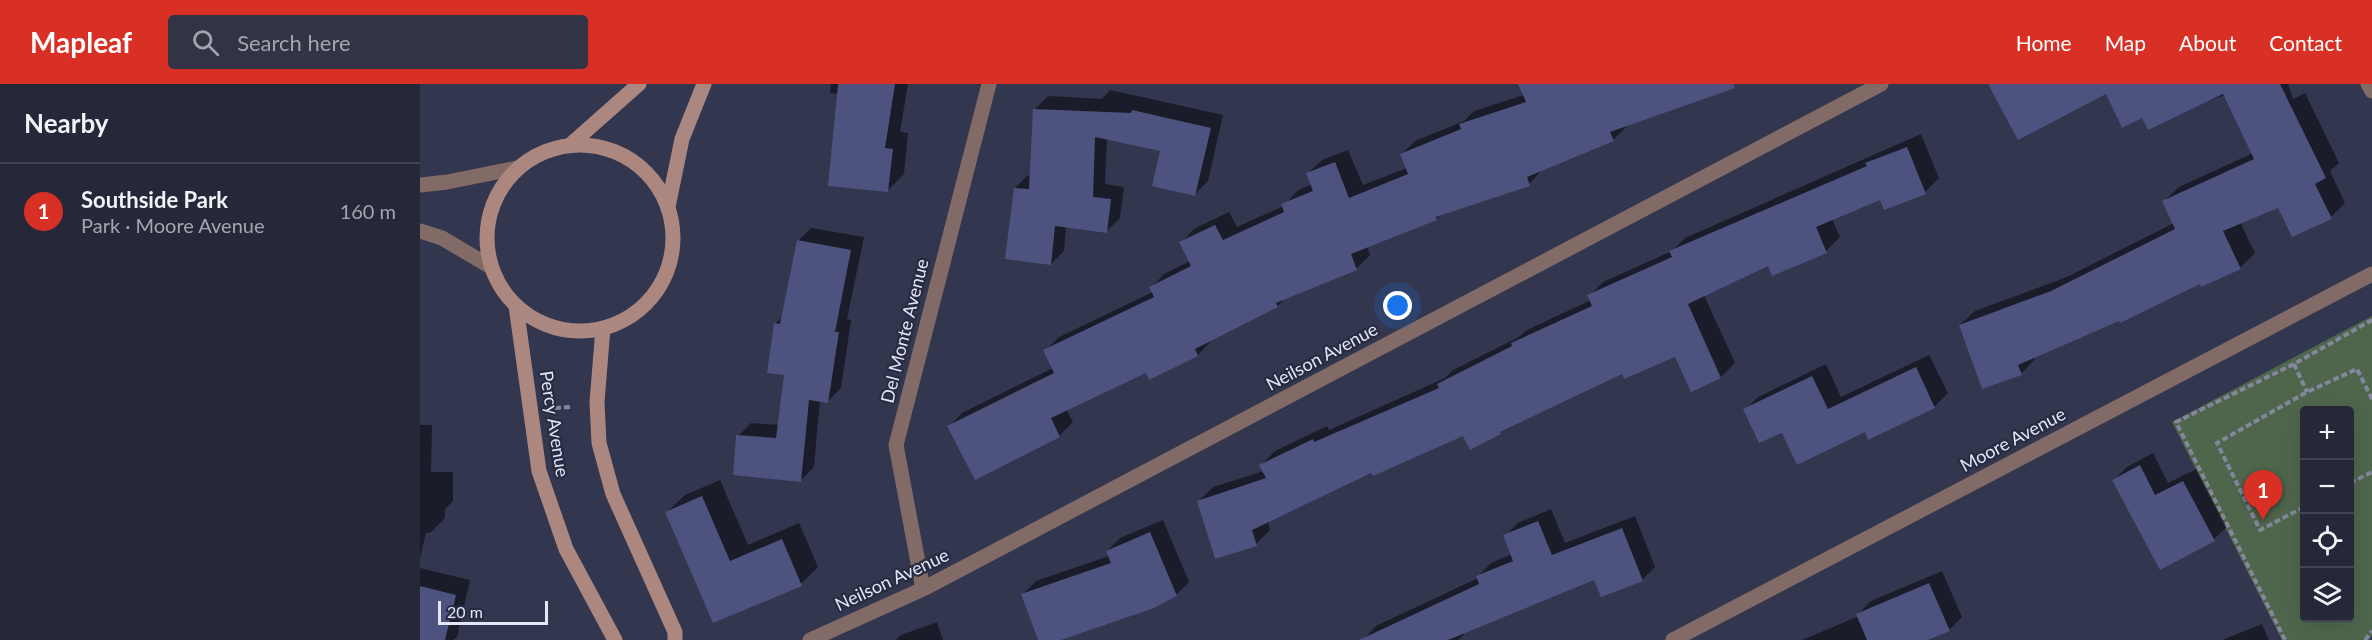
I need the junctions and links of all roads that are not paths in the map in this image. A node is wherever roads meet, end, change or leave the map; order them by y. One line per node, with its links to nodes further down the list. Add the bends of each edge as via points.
1 (639, 84): 7 (street)
2 (704, 84): 10 (street, via 682,139)
3 (988, 84): 16 (street, Del Monte Avenue, via 896,445)
4 (1881, 84): 16 (street, Neilson Avenue)
5 (2368, 84): 6 (street)
6 (2372, 91)
7 (570, 145): 8 (street, via 542,152); 10 (street, via 602,147 630,159 654,180)
8 (517, 168): 9 (street); 12 (street, via 495,197 486,231)
9 (420, 185)
10 (668, 207): 15 (street, via 674,237 669,268 654,295 632,315)
11 (420, 231): 12 (street, via 442,238)
12 (491, 267): 14 (street)
13 (2372, 274): 20 (street, Moore Avenue)
14 (516, 306): 15 (street, via 542,323 573,330); 17 (street, Percy Avenue, via 539,471 566,549)
15 (603, 328): 18 (street, via 597,402 599,443 613,494 675,632)
16 (923, 589): 19 (street, Neilson Avenue)
17 (615, 640)
18 (675, 640)
19 (810, 640)
20 (1673, 640)

